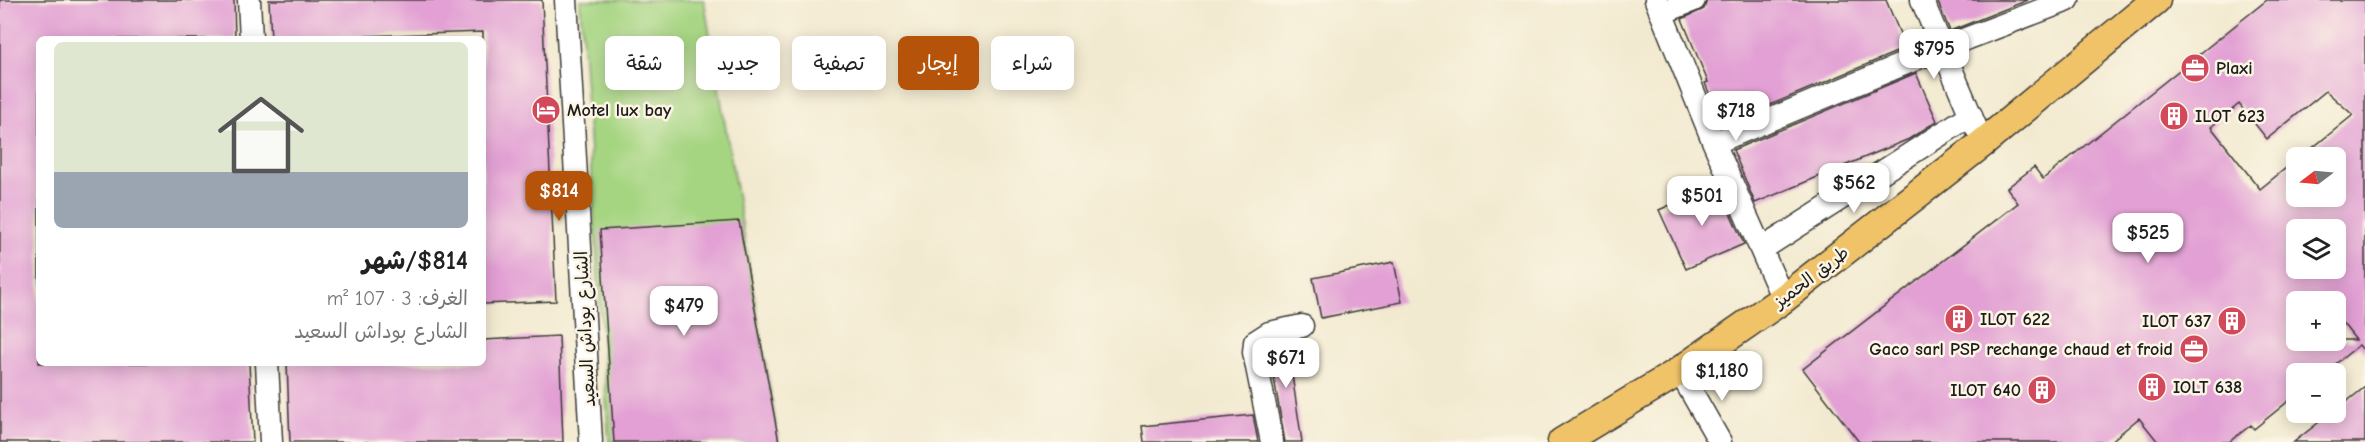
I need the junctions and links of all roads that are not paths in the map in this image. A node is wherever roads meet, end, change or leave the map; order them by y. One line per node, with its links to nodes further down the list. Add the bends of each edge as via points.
1 (249, 0): 9 (street)
2 (566, 0): 20 (street, الشارع بوداش السعيد)
3 (1694, 0): 8 (street)
4 (1922, 0): 10 (street)
5 (2068, 0): 10 (street)
6 (2156, 0): 13 (main road, طريق الحميز)
7 (2180, 0): 18 (main road, طريق الحميز, via 1992,155 1792,311)
8 (1659, 6): 12 (street)
9 (251, 36)
10 (1942, 48): 11 (street); 12 (street)
11 (1971, 115): 13 (street); 14 (street)
12 (1714, 143): 14 (street)
13 (1983, 143): 15 (main road, طريق الحميز)
14 (1762, 249): 15 (street)
15 (1783, 299): 22 (main road, طريق الحميز, via 1675,374)
16 (1302, 326): 21 (street, via 1269,333 1255,342)
17 (267, 366): 19 (street)
18 (1687, 384): 23 (main road, طريق الحميز); 24 (street)
19 (272, 442)
20 (591, 442)
21 (1272, 442)
22 (1562, 442)
23 (1591, 442)
24 (1720, 442)

